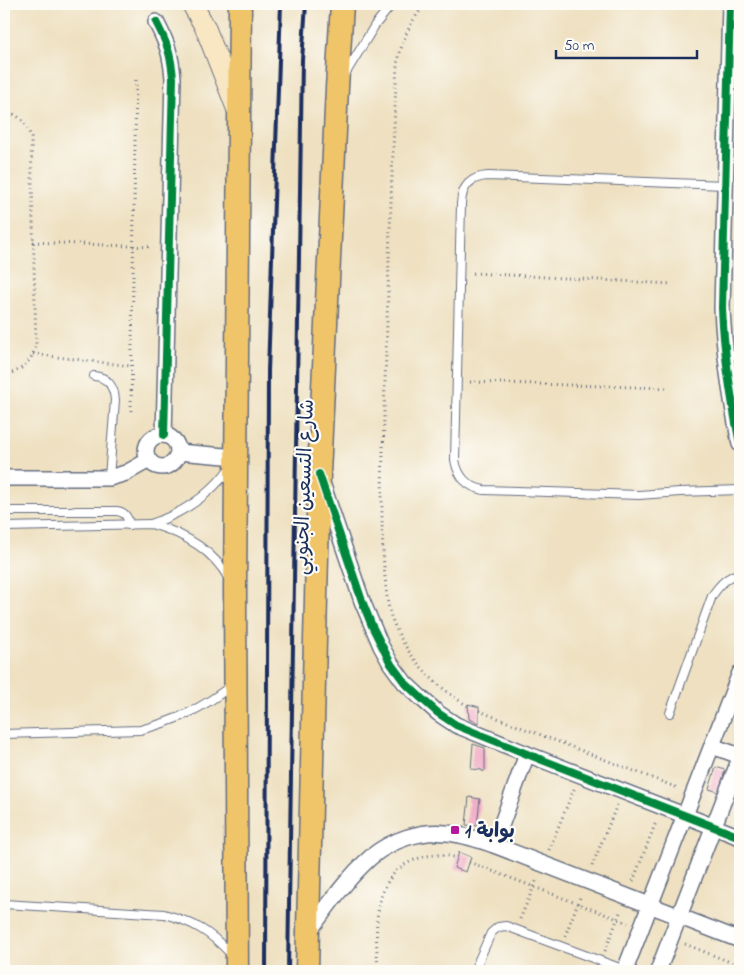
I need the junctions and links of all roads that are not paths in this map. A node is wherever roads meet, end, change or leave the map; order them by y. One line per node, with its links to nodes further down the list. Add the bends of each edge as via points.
1 (192, 4): 8 (street, via 211,40)
2 (240, 4): 8 (main road)
3 (342, 4): 7 (main road, شارع التسعين الجنوبي)
4 (392, 4): 7 (lane, via 375,25)
5 (730, 4): 9 (street)
6 (156, 22): 12 (street, via 166,40 173,78)
7 (337, 88): 17 (main road, شارع التسعين الجنوبي)
8 (239, 114): 15 (main road)
9 (725, 184): 10 (street, via 722,308); 20 (lane, via 481,176 468,184 461,196 455,460 459,475 477,489 639,495)
10 (733, 355): 13 (street, via 732,402)
11 (94, 376): 19 (lane, via 105,379 115,394)
12 (164, 435): 14 (street, via 174,441); 16 (street, via 148,442 146,454)
13 (740, 444)
14 (178, 452): 15 (street); 16 (street, via 174,462 164,468)
15 (237, 457): 22 (lane, via 206,494 180,512); 26 (main road)
16 (149, 460): 19 (street)
17 (319, 474): 33 (street, via 372,626 391,664 405,683 456,725); 42 (main road, شارع التسعين الجنوبي)
18 (4, 478): 19 (street)
19 (109, 478)
20 (740, 490)
21 (4, 511): 23 (lane, via 117,511 127,516)
22 (151, 524): 23 (lane); 26 (lane, via 186,537 201,548 215,560)
23 (129, 525): 24 (lane)
24 (4, 527)
25 (740, 572): 30 (lane, via 724,581 712,596)
26 (236, 591): 28 (main road)
27 (740, 673): 29 (street)
28 (236, 682): 31 (lane, via 193,711 140,730); 44 (main road)
29 (734, 706): 32 (street)
30 (670, 714)
31 (4, 734)
32 (712, 746): 34 (street); 35 (street)
33 (527, 754): 35 (street); 38 (street)
34 (740, 757): 36 (street)
35 (685, 815): 36 (street); 40 (street)
36 (714, 826): 37 (street); 41 (street)
37 (740, 836)
38 (494, 845): 40 (street); 42 (street, via 444,832 425,833 388,845 358,870)
39 (4, 904): 44 (lane, via 164,914 193,924 218,940)
40 (650, 905): 41 (street); 45 (street)
41 (679, 917): 43 (street); 48 (street)
42 (307, 934): 46 (main road, شارع التسعين الجنوبي)
43 (740, 940)
44 (237, 966)
45 (627, 970): 47 (lane, via 506,926 498,927 489,936)
46 (307, 971)
47 (474, 971)
48 (658, 971)

